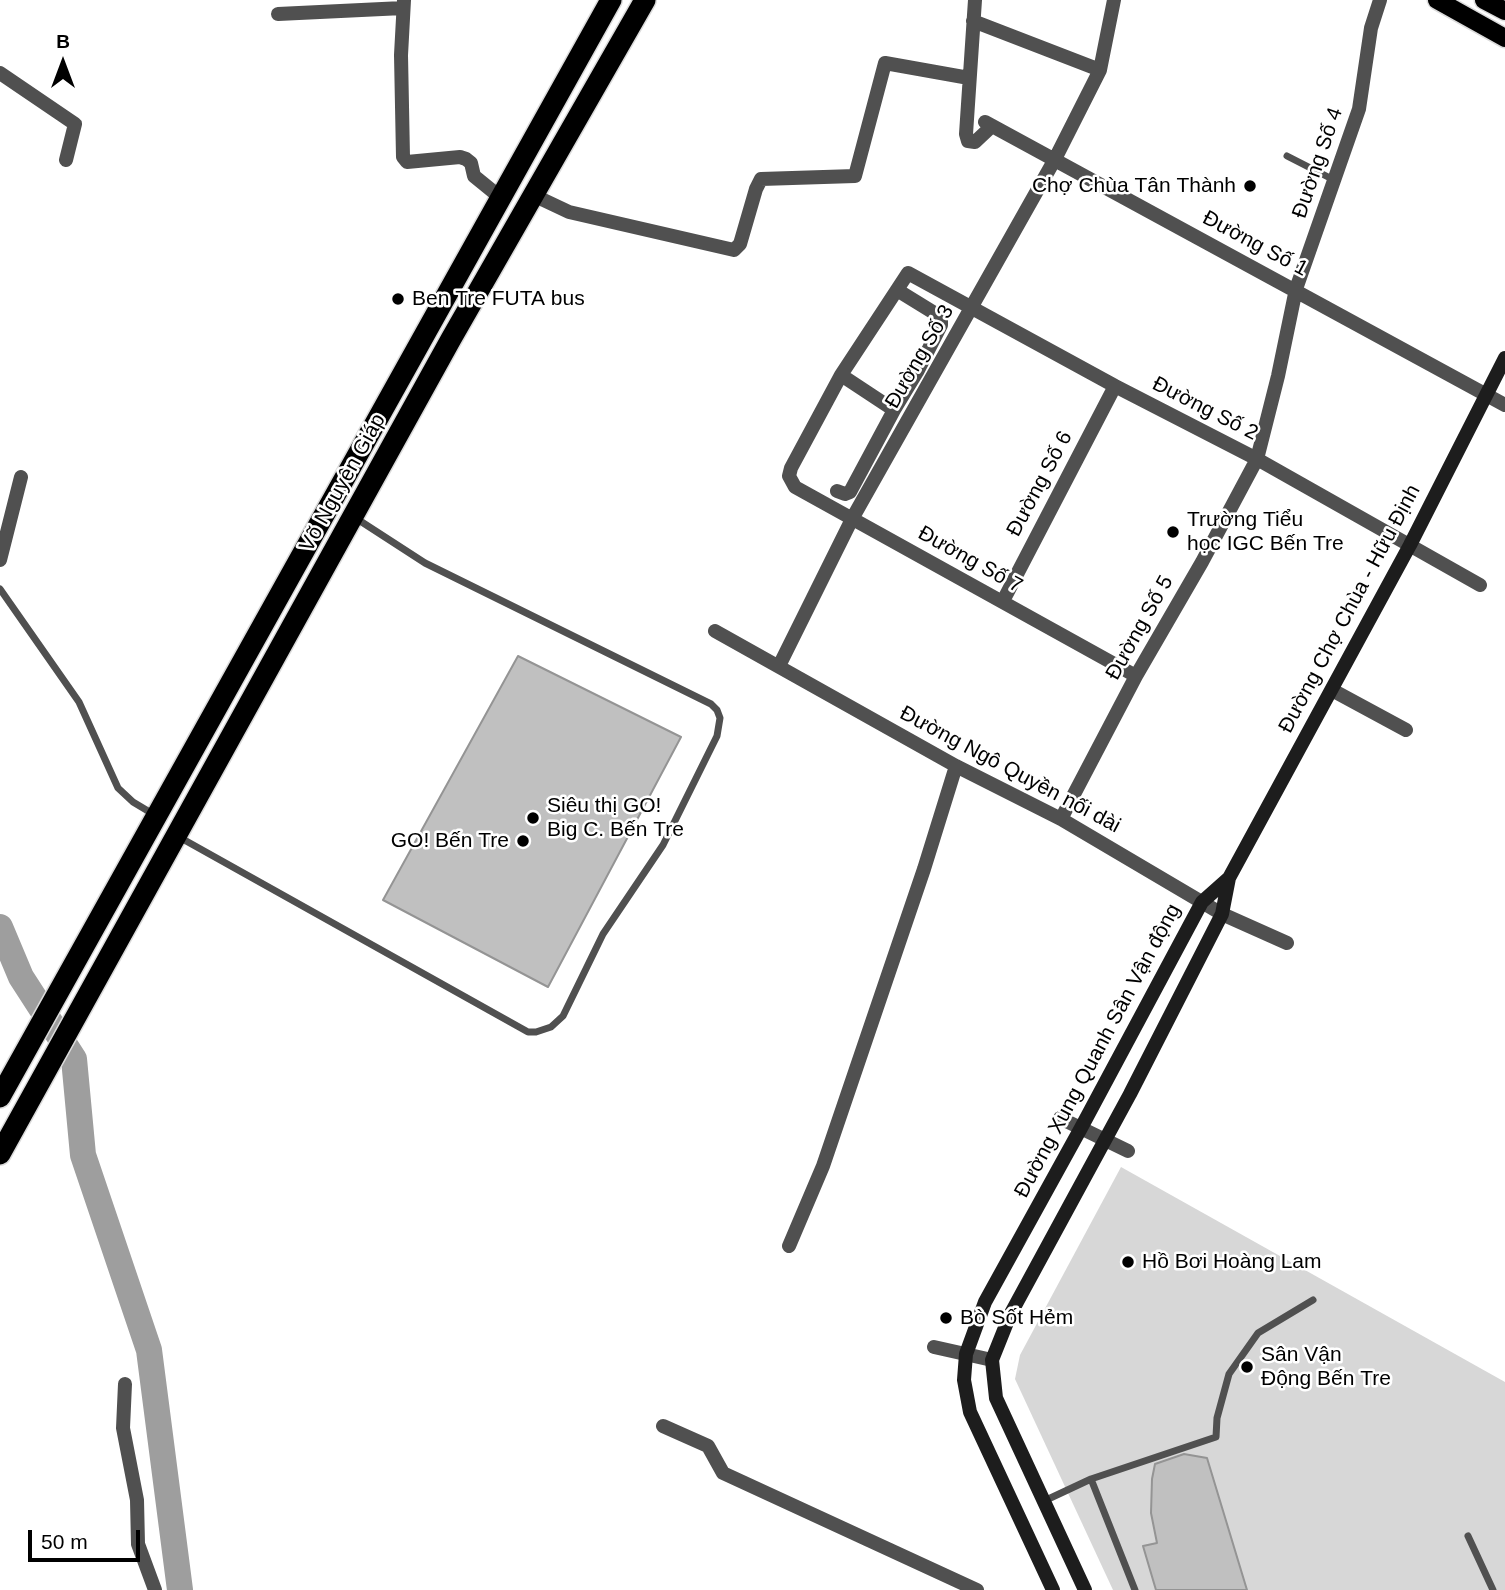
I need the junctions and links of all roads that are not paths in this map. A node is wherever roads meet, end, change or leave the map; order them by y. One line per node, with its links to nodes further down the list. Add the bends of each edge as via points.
1 (611, 0): 21 (highway, Võ Nguyên Giáp)
2 (645, 0): 20 (highway, Võ Nguyên Giáp)
3 (975, 0): 11 (street)
4 (1114, 0): 13 (street, Đường Số 3)
5 (1380, 0): 19 (street, Đường Số 4, via 1371,28 1359,109)
6 (1437, 0): 12 (main road)
7 (1485, 0): 9 (main road)
8 (403, 4): 10 (street); 21 (street, via 403,157 407,162 466,159 474,176)
9 (1505, 11)
10 (278, 14)
11 (973, 21): 13 (street); 15 (street)
12 (1505, 38)
13 (1100, 69): 17 (street, Đường Số 3)
14 (0, 73): 18 (street, via 75,124)
15 (969, 78): 17 (street, Đường Số 1, via 968,141 975,142 988,124); 20 (street, via 886,63 855,176 761,179 734,250 569,212)
16 (1287, 156): 19 (lane)
17 (1055, 159): 22 (street, Đường Số 1); 24 (street, Đường Số 3)
18 (66, 160)
19 (1334, 180): 22 (street, Đường Số 4)
20 (533, 195): 26 (highway, Võ Nguyên Giáp)
21 (501, 198): 25 (highway, Võ Nguyên Giáp)
22 (1296, 289): 30 (street, Đường Số 1); 33 (street, Đường Số 4)
23 (897, 290): 24 (street, Đường Số 2, via 908,273); 28 (street); 32 (street, via 936,314 941,325)
24 (972, 307): 29 (street, Đường Số 2); 37 (street, Đường Số 3)
25 (430, 327): 26 (highway); 49 (highway, Võ Nguyên Giáp)
26 (451, 339): 36 (highway, Võ Nguyên Giáp)
27 (1505, 358): 30 (street, Đường Chợ Chùa - Hữu Định)
28 (841, 375): 32 (street); 37 (street, Đường Số 7, via 789,476 795,487)
29 (1115, 386): 33 (street, Đường Số 2); 42 (street, Đường Số 6)
30 (1485, 394): 31 (street, Đường Số 1); 38 (street, Đường Chợ Chùa - Hữu Định)
31 (1505, 405)
32 (894, 410): 35 (street, via 850,492)
33 (1257, 459): 38 (street, Đường Số 2); 45 (street, Đường Số 5)
34 (22, 477): 39 (street)
35 (837, 491)
36 (353, 517): 51 (highway, Võ Nguyên Giáp); 51 (lane, via 425,564 711,704 720,718 717,736 663,845 604,934 563,1016 551,1027 528,1032)
37 (852, 519): 42 (street, Đường Số 7); 44 (street, Đường Số 3)
38 (1410, 545): 40 (street, Đường Số 2); 46 (street, Đường Chợ Chùa - Hữu Định)
39 (0, 560)
40 (1480, 585)
41 (0, 589): 49 (lane, via 79,702 118,788)
42 (1003, 601): 45 (street, Đường Số 7)
43 (715, 631): 44 (street, Đường Ngô Quyền nối dài)
44 (779, 666): 48 (street, Đường Ngô Quyền nối dài)
45 (1136, 676): 50 (street, Đường Số 5)
46 (1332, 690): 47 (street); 52 (street, Đường Chợ Chùa - Hữu Định)
47 (1406, 730)
48 (956, 766): 50 (street, Đường Ngô Quyền nối dài); 62 (street, via 822,1166)
49 (157, 816): 56 (highway, Võ Nguyên Giáp)
50 (1061, 819): 53 (street, Đường Ngô Quyền nối dài)
51 (177, 836): 61 (highway, Võ Nguyên Giáp)
52 (1229, 878): 53 (street, Đường Xung Quanh Sân Vận động); 54 (street)
53 (1202, 902): 54 (street, Đường Ngô Quyền nối dài); 58 (street, Đường Xung Quanh Sân Vận động)
54 (1222, 914): 55 (street, Đường Ngô Quyền nối dài); 59 (street)
55 (1287, 943)
56 (0, 1097)
57 (1060, 1118): 58 (street)
58 (1081, 1128): 59 (street); 65 (street, Đường Xung Quanh Sân Vận động, via 985,1302)
59 (1105, 1140): 60 (street); 66 (street, via 1010,1315)
60 (1128, 1151)
61 (0, 1154)
62 (789, 1246)
63 (1313, 1300): 69 (lane, via 1258,1333 1236,1363 1217,1418 1216,1437)
64 (934, 1347): 65 (street)
65 (966, 1354): 66 (street); 74 (street, Đường Xung Quanh Sân Vận động, via 964,1380 970,1412)
66 (992, 1360): 70 (street, via 996,1398)
67 (125, 1384): 72 (street, via 123,1428 137,1500 138,1544)
68 (663, 1426): 73 (street, via 708,1446 723,1473)
69 (1091, 1479): 70 (lane); 76 (lane)
70 (1044, 1501): 75 (street)
71 (1468, 1536): 77 (lane)
72 (155, 1590)
73 (976, 1590)
74 (1053, 1590)
75 (1085, 1590)
76 (1135, 1590)
77 (1493, 1590)

